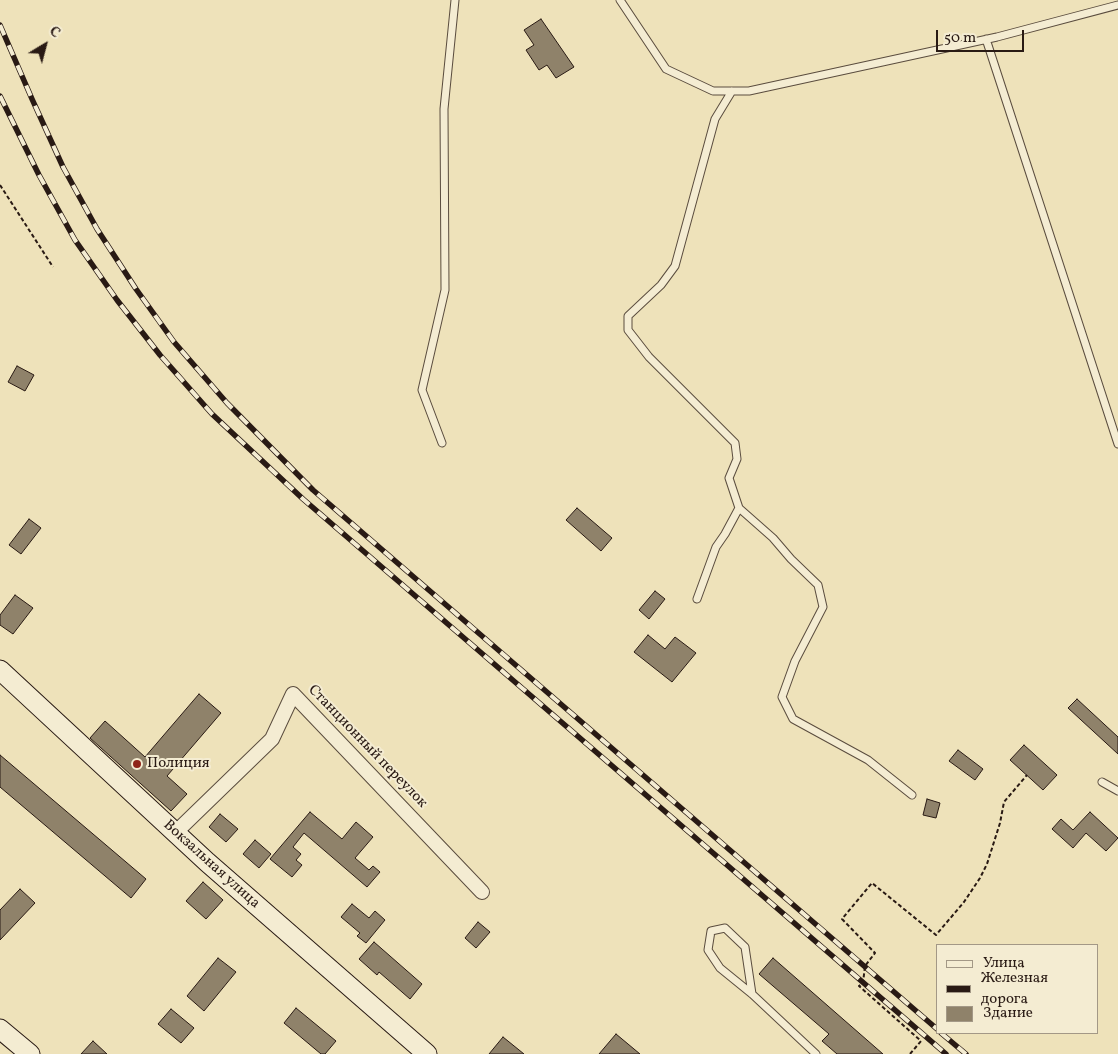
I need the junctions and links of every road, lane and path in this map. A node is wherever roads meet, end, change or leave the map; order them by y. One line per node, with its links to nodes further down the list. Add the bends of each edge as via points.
1 (454, 0): 8 (lane, via 444,109 445,290 422,390)
2 (620, 0): 5 (lane, via 666,69 713,91)
3 (1118, 5): 4 (lane)
4 (986, 39): 5 (lane, via 749,92); 9 (lane)
5 (732, 92): 10 (lane, via 715,119 675,266 628,316 628,330 649,357 735,443 737,459 729,478)
6 (0, 185): 7 (path)
7 (53, 267)
8 (442, 443)
9 (1118, 444)
10 (739, 508): 11 (lane, via 716,547); 16 (lane, via 818,586 823,608 795,661 782,697 793,719 868,760)
11 (697, 599)
12 (0, 670): 17 (street, Вокзальная улица)
13 (1027, 775): 24 (path, via 1004,802 1000,824 980,878 936,935 872,882 842,919 875,953 864,966 863,982 859,986 920,1041)
14 (1102, 782): 15 (lane)
15 (1118, 792)
16 (912, 795)
17 (175, 832): 18 (street, Станционный переулок, via 272,739 294,694); 22 (street, Вокзальная улица)
18 (482, 892)
19 (752, 994): 19 (lane, via 720,968 708,950 710,931 725,928 745,947); 23 (lane)
20 (0, 1029): 21 (street)
21 (30, 1054)
22 (427, 1054)
23 (816, 1054)
24 (910, 1054)

